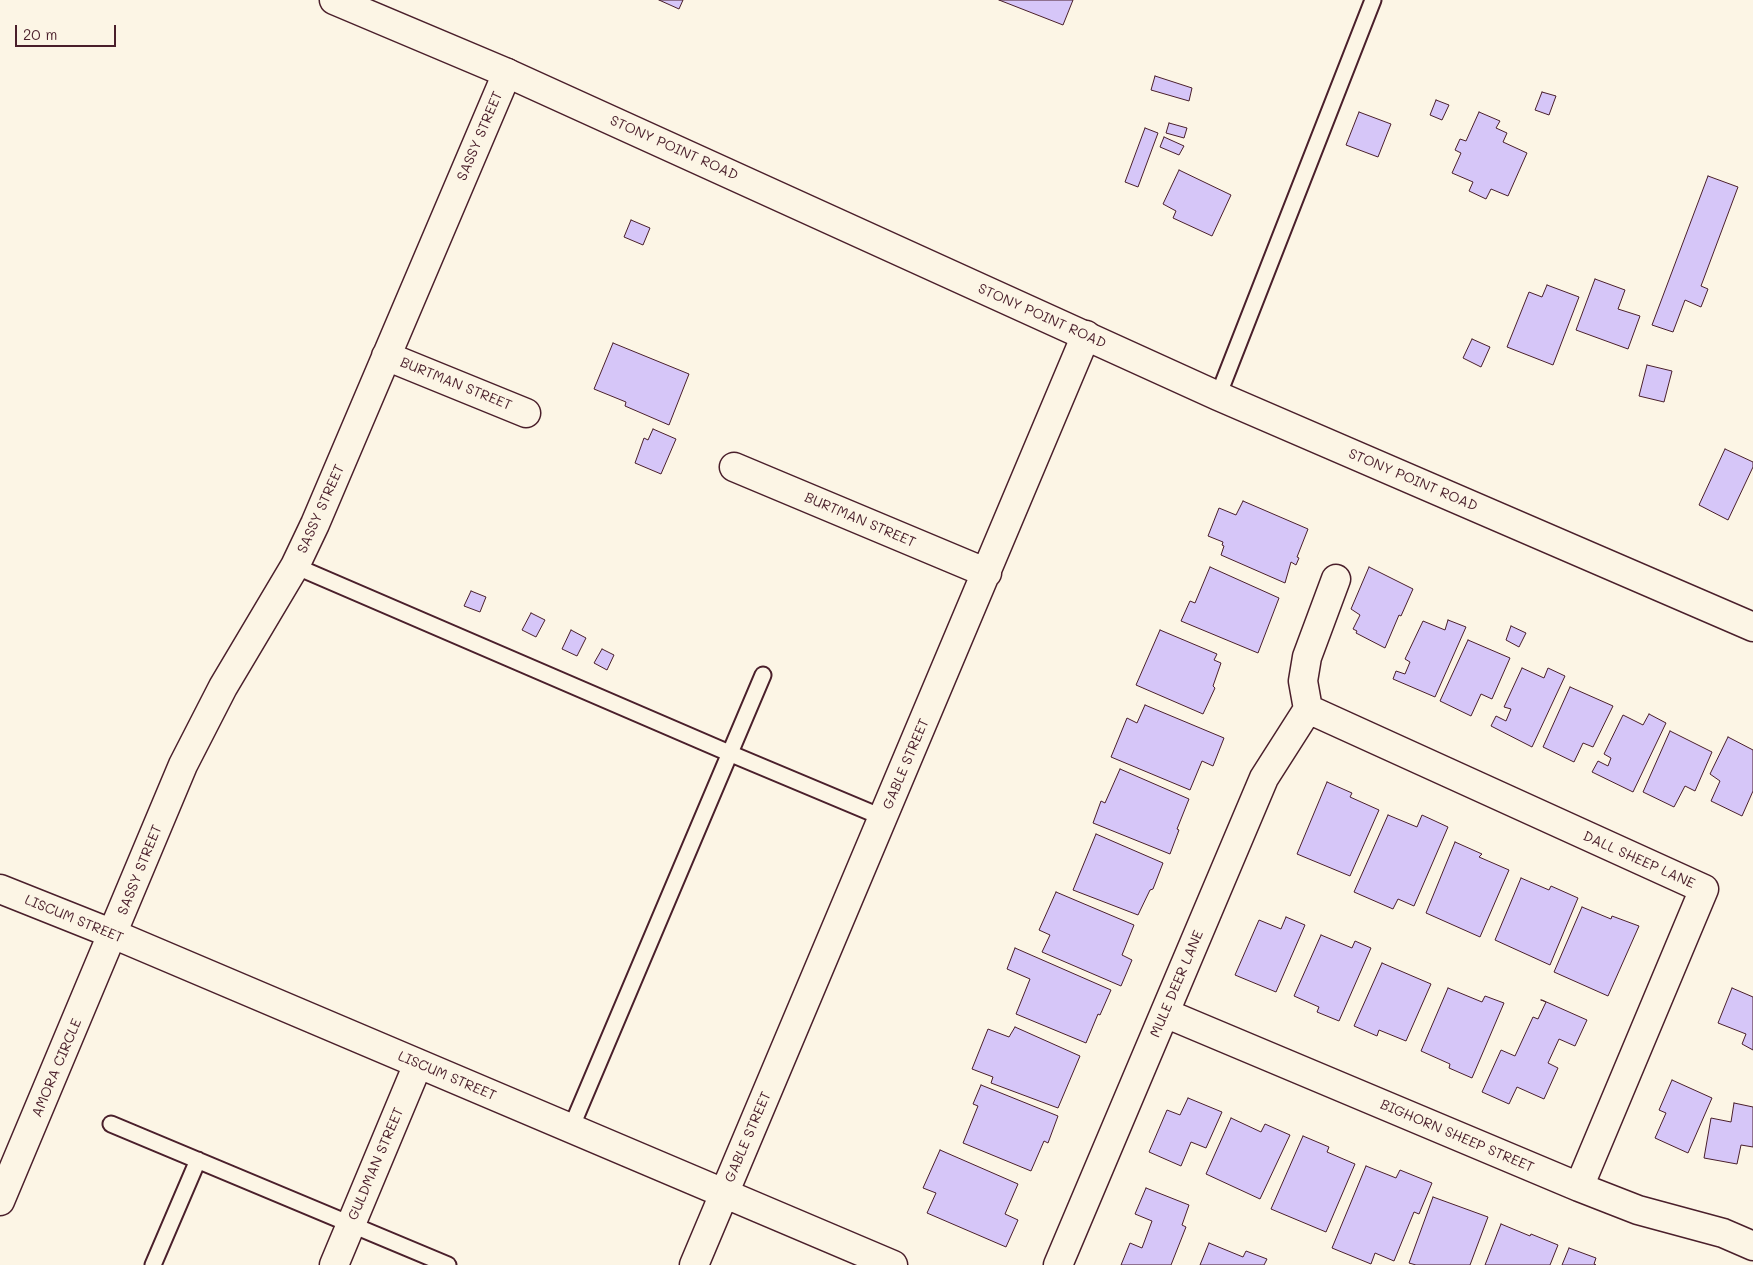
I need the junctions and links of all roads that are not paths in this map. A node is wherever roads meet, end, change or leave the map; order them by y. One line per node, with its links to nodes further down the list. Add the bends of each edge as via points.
1 (334, 0): 3 (street, STONY POINT ROAD)
2 (1373, 0): 6 (lane)
3 (507, 73): 4 (street, STONY POINT ROAD); 5 (street, SASSY STREET)
4 (1086, 335): 6 (street, STONY POINT ROAD); 10 (street, GABLE STREET)
5 (386, 356): 7 (street, BURTMAN STREET); 9 (street, SASSY STREET)
6 (1218, 396): 12 (street, STONY POINT ROAD)
7 (526, 413)
8 (734, 467): 10 (street, BURTMAN STREET)
9 (295, 566): 15 (lane); 18 (street, SASSY STREET, via 223,686 183,765)
10 (986, 573): 16 (street, GABLE STREET)
11 (1336, 578): 14 (street, via 1307,657 1303,681)
12 (1753, 627)
13 (763, 675): 15 (lane)
14 (1308, 709): 19 (street, MULE DEER LANE, via 1264,778); 24 (street, DALL SHEEP LANE, via 1704,889)
15 (729, 753): 16 (lane); 22 (lane)
16 (884, 818): 25 (street, GABLE STREET)
17 (0, 888): 18 (street, LISCUM STREET)
18 (113, 934): 20 (street, LISCUM STREET); 26 (street, AMORA CIRCLE)
19 (1165, 1013): 24 (street, BIGHORN SHEEP STREET); 34 (street, MULE DEER LANE)
20 (418, 1064): 22 (street, LISCUM STREET); 27 (street, GULDMAN STREET)
21 (110, 1124): 23 (lane)
22 (571, 1128): 25 (street, LISCUM STREET)
23 (198, 1160): 27 (lane); 29 (lane)
24 (1579, 1187): 28 (street, BIGHORN SHEEP STREET, via 1638,1210 1722,1233)
25 (724, 1193): 32 (street); 33 (street, LISCUM STREET)
26 (0, 1201)
27 (351, 1224): 30 (street, GULDMAN STREET); 31 (lane)
28 (1753, 1246)
29 (153, 1265)
30 (334, 1265)
31 (448, 1265)
32 (694, 1265)
33 (893, 1265)
34 (1058, 1265)

